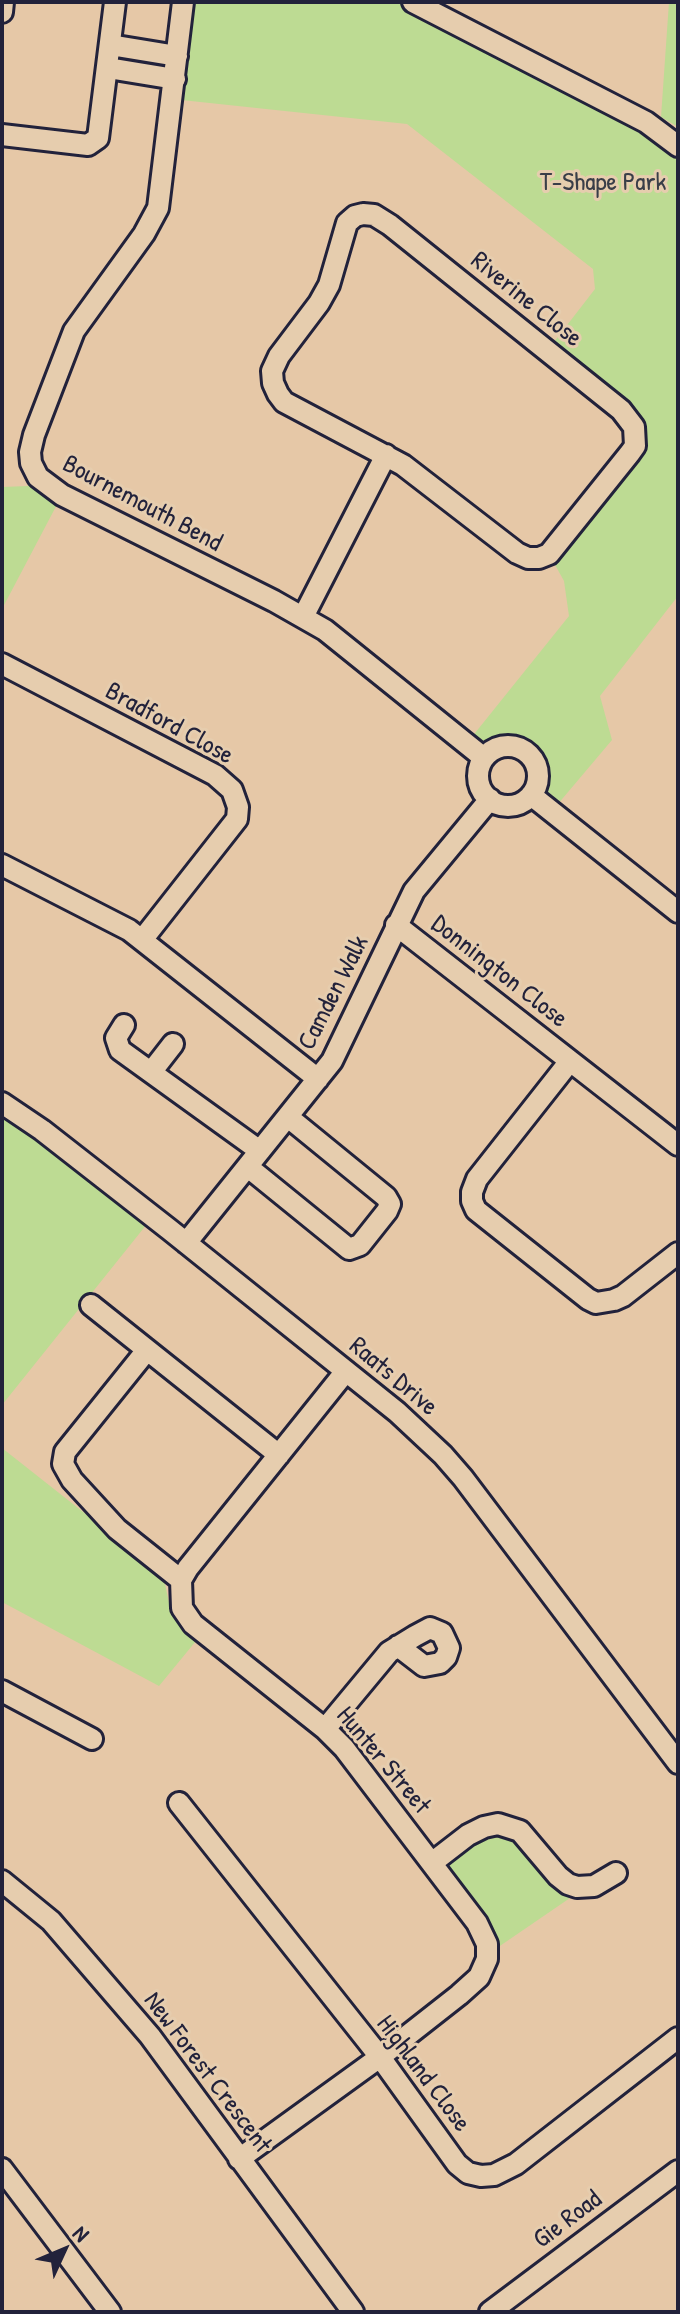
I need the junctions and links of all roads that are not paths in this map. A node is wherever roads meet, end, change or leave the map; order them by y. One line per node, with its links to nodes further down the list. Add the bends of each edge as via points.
1 (3, 2): 5 (street)
2 (115, 2): 6 (street)
3 (183, 2): 7 (street, Bournemouth Bend)
4 (413, 2): 10 (street)
5 (2, 12)
6 (110, 45): 7 (street); 8 (street)
7 (177, 56): 9 (street, Bournemouth Bend)
8 (108, 68): 9 (street); 12 (street, via 101,131 93,143)
9 (175, 79): 15 (street, Bournemouth Bend, via 158,208 74,331 34,435 31,463 38,477 62,495)
10 (646, 122): 11 (street); 13 (street)
11 (678, 129)
12 (2, 135)
13 (678, 146)
14 (386, 455): 14 (street, Riverine Close, via 284,402 273,383 279,356 329,285 347,223 363,214 390,225 621,410 636,437 630,453 556,547 539,558 517,553); 15 (street)
15 (303, 617): 17 (street, Bournemouth Bend)
16 (2, 664): 23 (street, Bradford Close, via 215,775 232,790 237,819)
17 (484, 758): 18 (street, via 500,747 525,751 538,775); 19 (street, via 479,781)
18 (531, 795): 19 (street, via 517,805); 21 (street)
19 (490, 799): 22 (street, Camden Walk, via 414,891)
20 (2, 865): 23 (street)
21 (678, 912)
22 (396, 925): 26 (street, Donnington Close); 28 (street, Camden Walk, via 348,1033)
23 (142, 940): 28 (street)
24 (124, 1025): 27 (street, via 116,1038 118,1047)
25 (173, 1044): 27 (street)
26 (570, 1061): 31 (street, Donnington Close); 34 (street, Donnington Close, via 477,1179 472,1192 476,1210 596,1303 623,1296)
27 (152, 1071): 32 (street)
28 (318, 1079): 30 (street, Camden Walk)
29 (2, 1103): 33 (street, Raats Drive)
30 (288, 1117): 32 (street, Camden Walk); 32 (street, via 390,1204 360,1245 349,1249)
31 (678, 1145)
32 (254, 1159): 33 (street, Camden Walk)
33 (186, 1243): 37 (street, Raats Drive)
34 (678, 1253)
35 (91, 1305): 36 (street)
36 (147, 1350): 38 (street); 39 (street, via 65,1452 63,1464 117,1529)
37 (346, 1371): 38 (street); 44 (street, Raats Drive, via 420,1433 463,1478)
38 (279, 1455): 39 (street)
39 (181, 1580): 42 (street, Hunter Street, via 182,1608 193,1624)
40 (398, 1646): 42 (street)
41 (2, 1691): 43 (street)
42 (325, 1729): 46 (street, Hunter Street)
43 (92, 1739)
44 (678, 1763)
45 (179, 1803): 50 (street, Highland Close)
46 (433, 1862): 47 (street, via 468,1835 498,1824 520,1831 568,1884 594,1886); 50 (street, Hunter Street, via 477,1923 487,1944 487,1959 479,1977)
47 (616, 1873)
48 (2, 1881): 51 (street, New Forest Crescent, via 51,1921 89,1962)
49 (678, 2038): 50 (street, Highland Close, via 516,2164 481,2176 457,2164)
50 (380, 2057): 51 (street, Hunter Street)
51 (239, 2159): 55 (street, New Forest Crescent)
52 (2, 2169): 54 (street)
53 (678, 2171): 56 (street, Gie Road)
54 (110, 2312)
55 (353, 2312)
56 (490, 2312)

